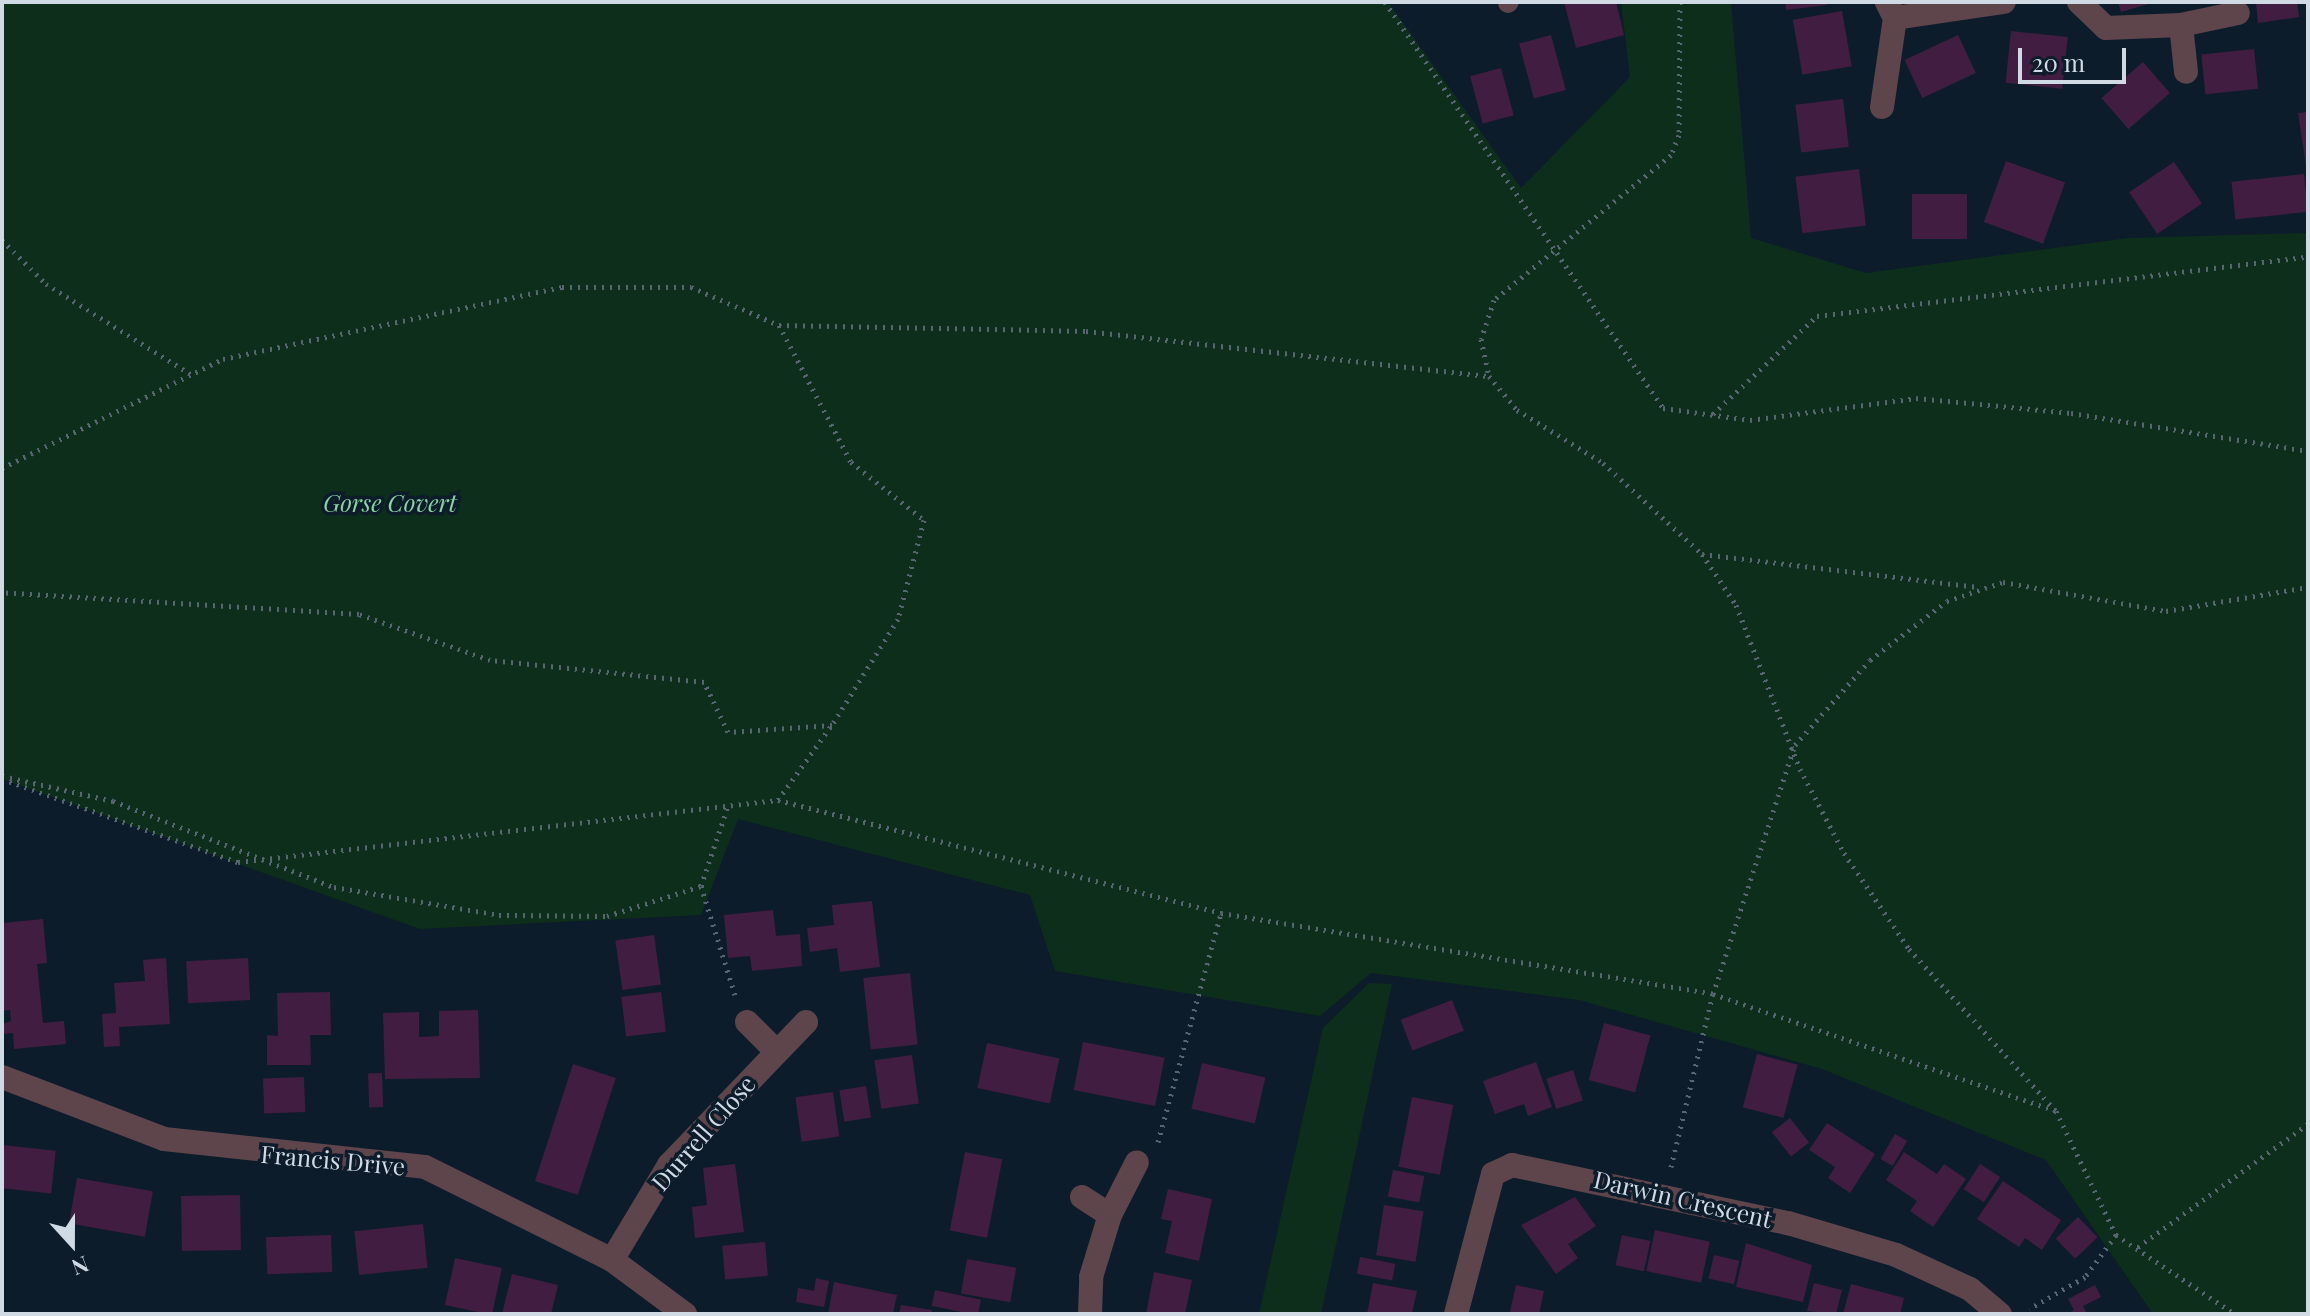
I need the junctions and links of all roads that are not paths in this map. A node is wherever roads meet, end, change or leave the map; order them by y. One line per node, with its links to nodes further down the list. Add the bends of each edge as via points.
1 (2004, 2): 3 (street)
2 (2079, 2): 5 (street, via 2106,28)
3 (1891, 10): 7 (street)
4 (2238, 13): 5 (street)
5 (2181, 25): 6 (street)
6 (2186, 72)
7 (1882, 107)
8 (747, 1022): 10 (street)
9 (806, 1022): 10 (street, Durrell Close)
10 (776, 1051): 15 (street, Durrell Close, via 669,1165)
11 (2, 1077): 15 (street, Francis Drive, via 164,1139 425,1167)
12 (1137, 1162): 14 (street)
13 (1082, 1197): 14 (street)
14 (1110, 1215): 17 (street, via 1091,1277)
15 (612, 1260): 16 (street, Francis Drive)
16 (685, 1314)
17 (1090, 1314)
18 (1456, 1314): 19 (street, Darwin Crescent, via 1493,1174 1512,1165 1664,1195 1896,1255 1970,1289)
19 (2000, 1314)

